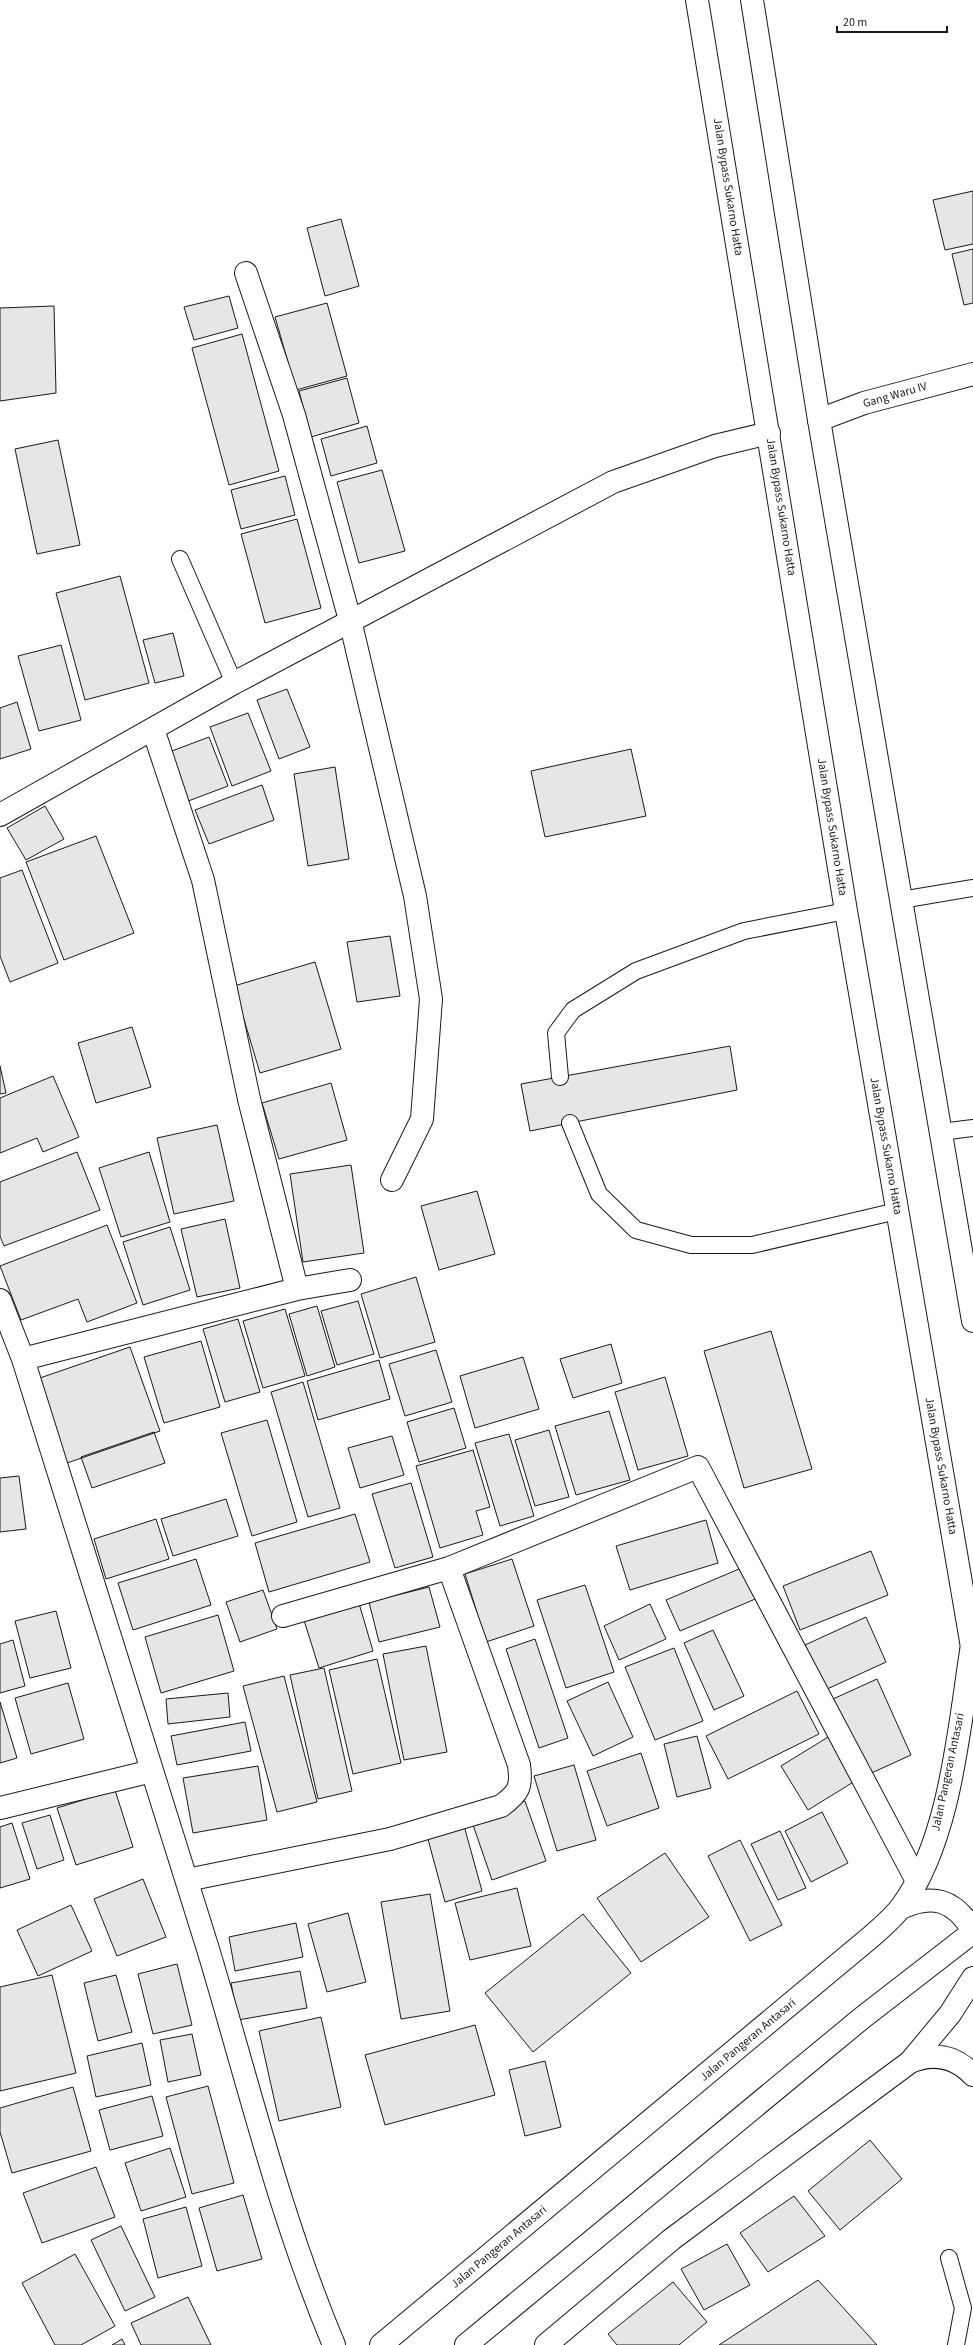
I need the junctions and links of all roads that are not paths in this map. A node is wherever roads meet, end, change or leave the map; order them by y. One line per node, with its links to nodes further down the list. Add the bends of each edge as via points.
1 (697, 0): 6 (main road, Jalan Bypass Sukarno Hatta)
2 (752, 0): 5 (main road)
3 (246, 272): 8 (main road, via 294,415)
4 (973, 374): 5 (main road, Gang Waru IV, via 864,403)
5 (819, 420): 13 (main road)
6 (769, 433): 8 (main road, via 715,446 613,482); 14 (main road, Jalan Bypass Sukarno Hatta)
7 (180, 559): 9 (lane)
8 (350, 620): 9 (main road); 19 (main road, via 415,896 431,999 422,1119)
9 (234, 683): 10 (main road)
10 (153, 730): 11 (main road); 22 (main road, via 203,880 249,1099)
11 (0, 815)
12 (973, 888): 13 (lane)
13 (901, 900): 18 (main road)
14 (846, 911): 15 (lane, via 744,931 636,971 572,1010 556,1033); 20 (main road, Jalan Bypass Sukarno Hatta)
15 (560, 1077)
16 (570, 1123): 20 (lane, via 599,1194 636,1230 691,1245 752,1245)
17 (973, 1128): 18 (lane)
18 (941, 1132): 24 (main road)
19 (392, 1180)
20 (897, 1211): 28 (main road, Jalan Bypass Sukarno Hatta)
21 (350, 1280): 22 (main road)
22 (297, 1289): 25 (main road)
23 (0, 1300): 25 (main road)
24 (973, 1322)
25 (23, 1359): 29 (main road)
26 (449, 1568): 27 (main road); 31 (main road, via 519,1765 522,1782 514,1797 501,1806 390,1839); 32 (main road, via 698,1467)
27 (283, 1616)
28 (972, 1649): 32 (main road, Jalan Pangeran Antasari, via 941,1817)
29 (152, 1771): 30 (main road); 31 (main road)
30 (0, 1808)
31 (187, 1880): 39 (main road, via 271,2170 314,2297)
32 (917, 1881): 33 (main road, Jalan Pangeran Antasari)
33 (901, 1908): 34 (main road, via 922,1900 943,1902 961,1914); 40 (main road, Jalan Pangeran Antasari, via 872,1936)
34 (973, 1931): 41 (main road, via 862,2018)
35 (973, 1978): 36 (main road, via 950,2014)
36 (910, 2062): 37 (main road, via 930,2056 945,2057 959,2063); 42 (main road, via 672,2239)
37 (973, 2075)
38 (948, 2258): 43 (lane, via 962,2308)
39 (334, 2345)
40 (381, 2345)
41 (466, 2345)
42 (546, 2345)
43 (956, 2345)

